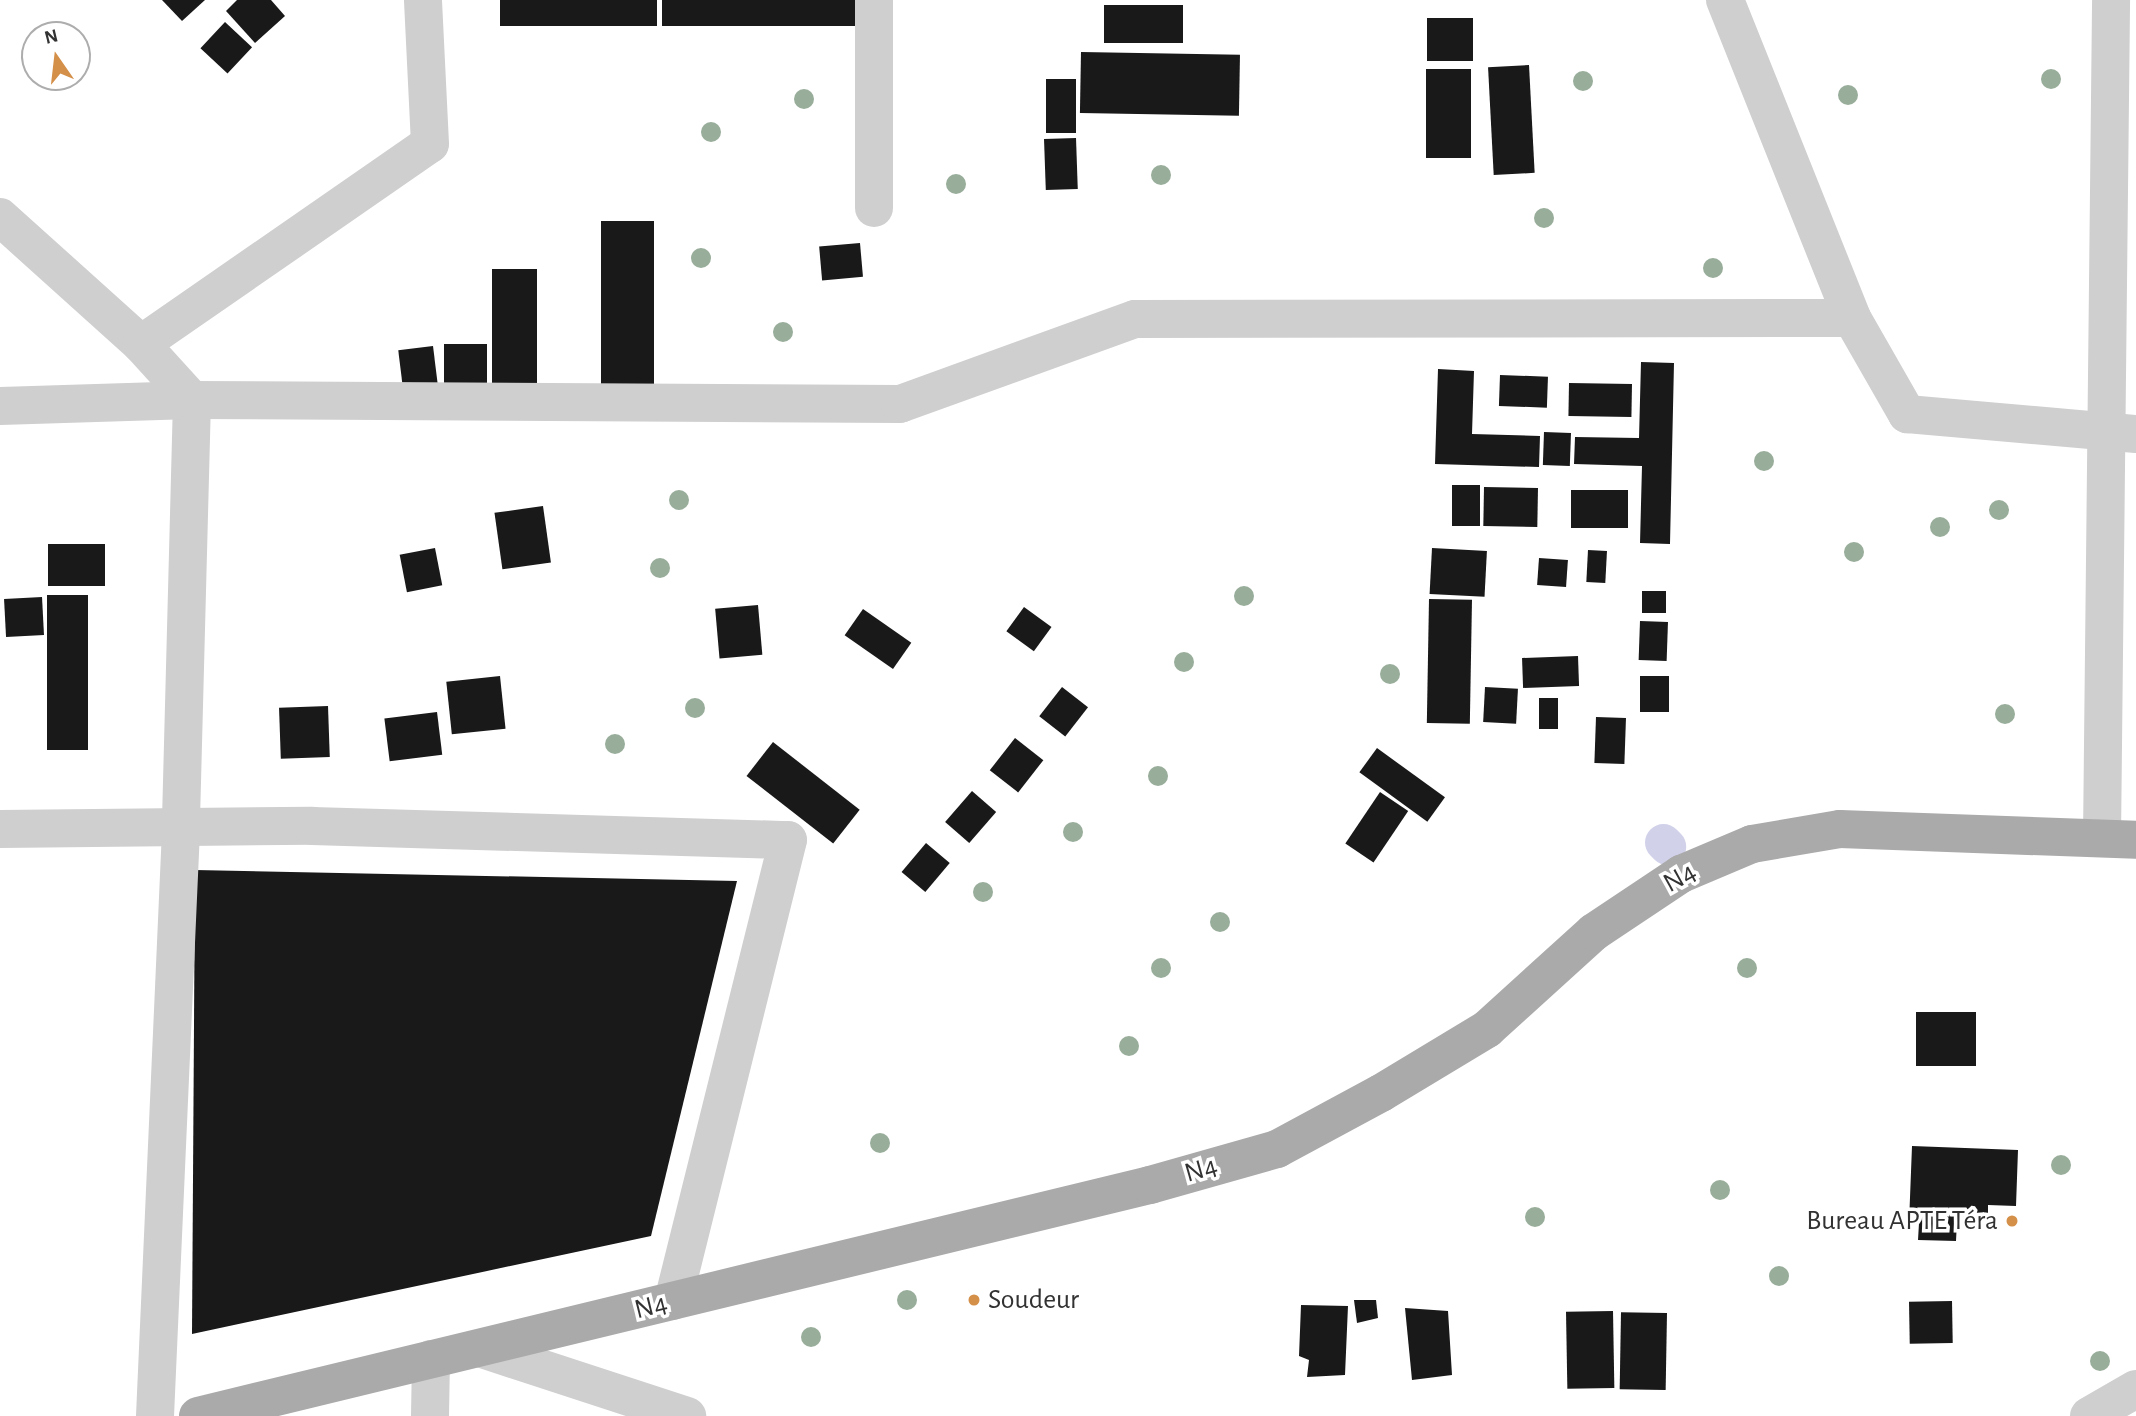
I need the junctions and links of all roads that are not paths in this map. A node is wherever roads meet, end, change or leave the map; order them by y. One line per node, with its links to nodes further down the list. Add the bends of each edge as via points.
1 (423, 0): 8 (street, via 430,144)
2 (874, 0): 5 (street)
3 (1725, 0): 7 (street)
4 (2111, 0): 11 (street)
5 (874, 208)
6 (0, 217): 8 (street)
7 (1852, 318): 9 (street, via 1135,319 900,404); 11 (street, via 1907,414)
8 (141, 344): 9 (street)
9 (192, 400): 10 (street); 13 (street)
10 (0, 406)
11 (2121, 433): 14 (street)
12 (0, 829): 13 (street)
13 (181, 830): 15 (street, via 312,826 788,840); 19 (street)
14 (2119, 839): 15 (main road, N4, via 1840,829 1752,844 1681,874 1594,932 1487,1029 1277,1149 1150,1185)
15 (673, 1301): 16 (main road, N4)
16 (482, 1349): 17 (main road, N4); 22 (street)
17 (431, 1359): 20 (main road, N4); 21 (street)
18 (2136, 1389): 23 (street)
19 (155, 1416)
20 (198, 1416)
21 (430, 1416)
22 (687, 1416)
23 (2089, 1416)

